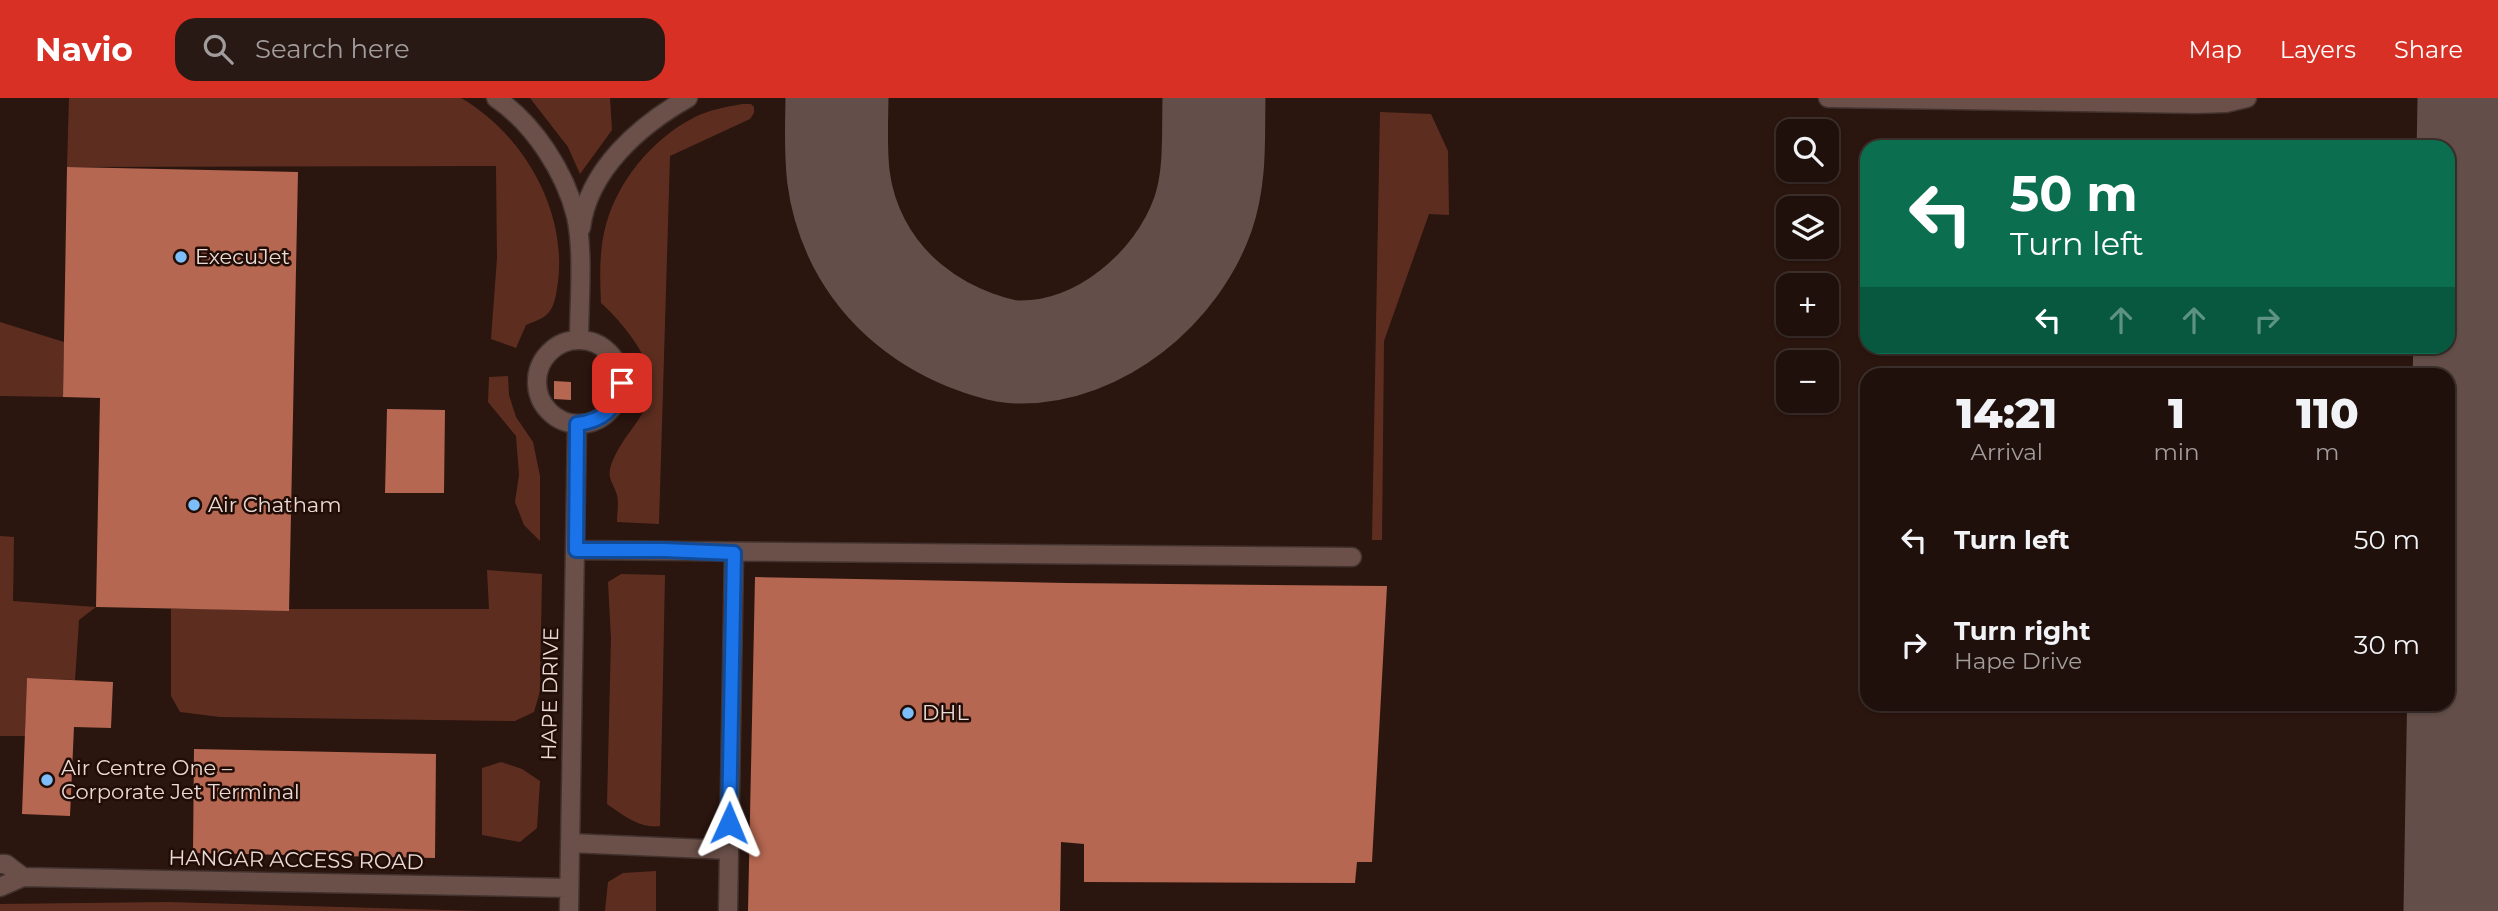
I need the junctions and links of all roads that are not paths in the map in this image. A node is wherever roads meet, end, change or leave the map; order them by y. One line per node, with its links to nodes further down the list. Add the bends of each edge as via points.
1 (496, 98): 5 (street, via 522,119 556,168 576,218)
2 (688, 98): 5 (street, via 655,117 595,184 586,202)
3 (1828, 98): 4 (street, via 2197,104)
4 (2247, 98)
5 (579, 244): 6 (street)
6 (579, 340): 7 (street, via 554,348 545,357 537,381 544,405 553,415); 7 (street, via 605,348 614,357 622,383 619,396 603,417)
7 (577, 424): 8 (street, HAPE DRIVE)
8 (576, 550): 9 (street); 11 (street, HAPE DRIVE)
9 (734, 553): 10 (street); 12 (street)
10 (1352, 557)
11 (570, 843): 12 (street); 16 (street, HAPE DRIVE)
12 (729, 850): 18 (street)
13 (0, 864): 14 (street, HANGAR ACCESS ROAD)
14 (23, 877): 15 (street, HANGAR ACCESS ROAD); 16 (street, HANGAR ACCESS ROAD)
15 (0, 887)
16 (569, 888): 17 (street, HAPE DRIVE)
17 (569, 911)
18 (728, 911)

